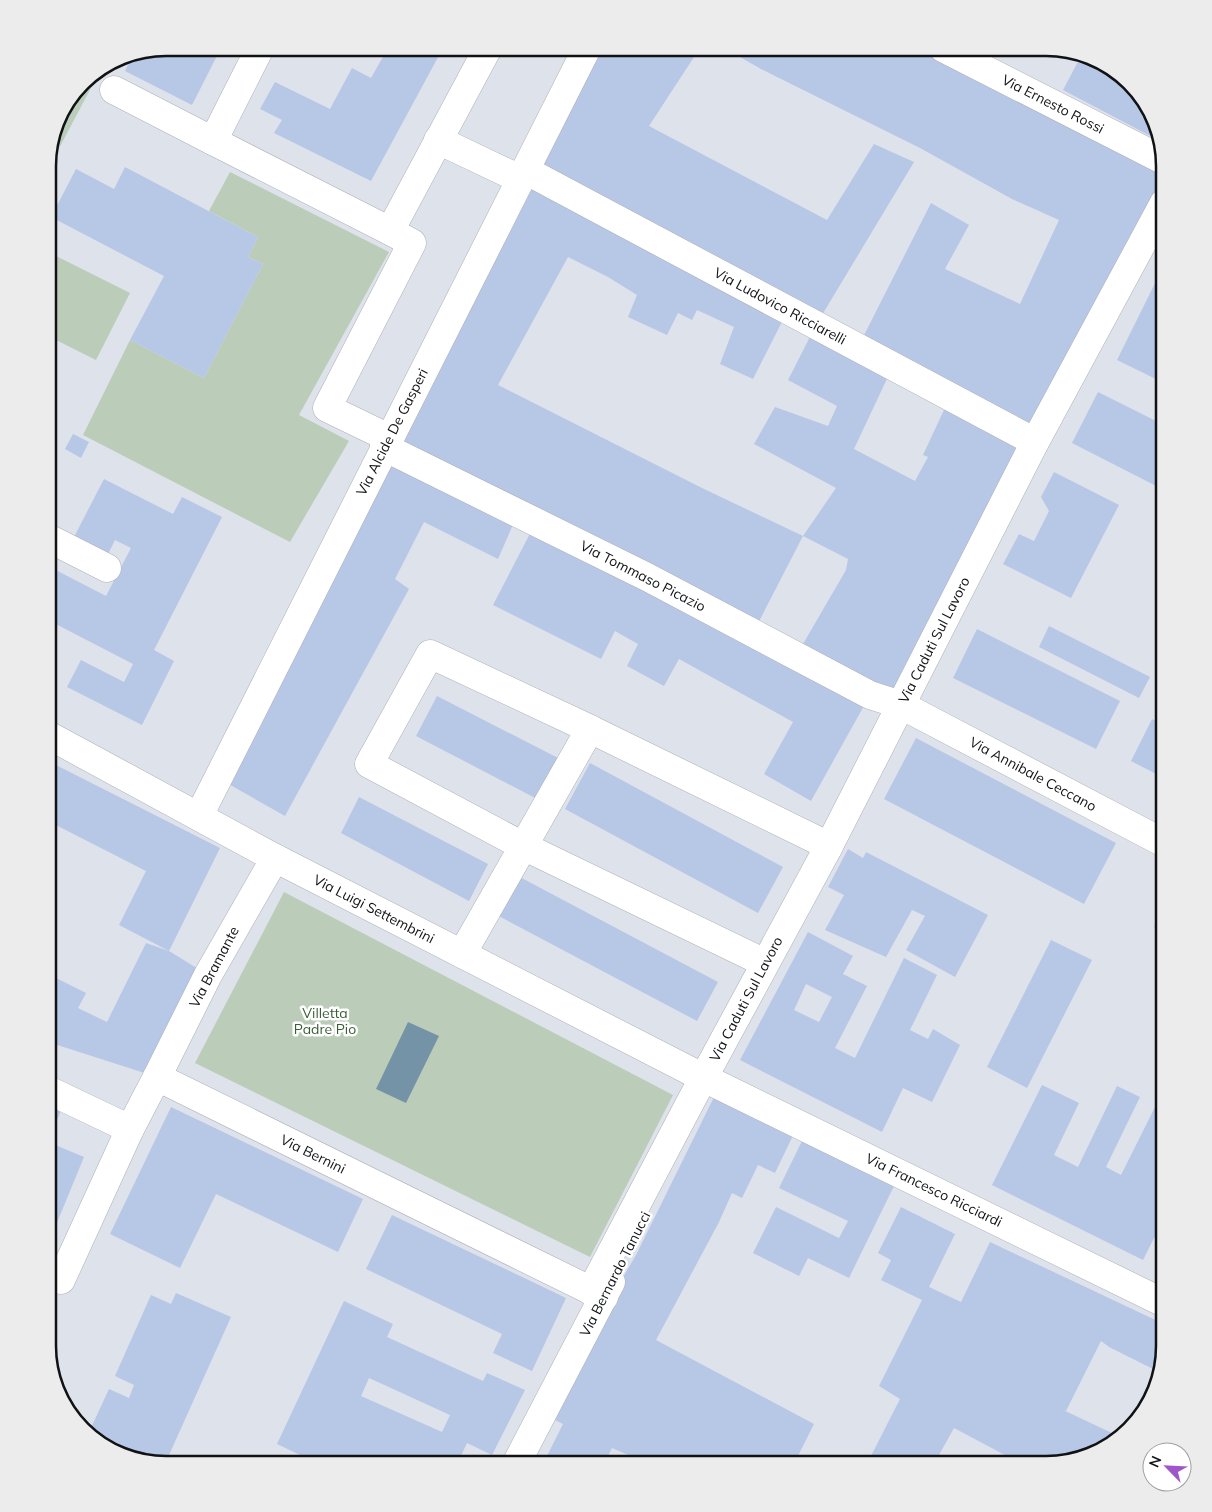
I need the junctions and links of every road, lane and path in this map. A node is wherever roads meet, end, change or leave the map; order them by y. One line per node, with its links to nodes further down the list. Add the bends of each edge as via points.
1 (256, 56): 7 (street)
2 (484, 56): 6 (street)
3 (583, 56): 9 (street, Via Alcide De Gasperi)
4 (959, 56): 8 (street, Via Ernesto Rossi)
5 (114, 90): 7 (street)
6 (438, 140): 9 (street, Via Ludovico Ricciarelli); 11 (street)
7 (213, 141): 11 (street)
8 (1155, 156)
9 (523, 174): 12 (street, Via Alcide De Gasperi); 13 (street, Via Ludovico Ricciarelli)
10 (1156, 218): 13 (street, Via Caduti Sul Lavoro)
11 (390, 231): 12 (street, Via Tommaso Picazio, via 412,243 327,408)
12 (386, 442): 16 (street, Via Tommaso Picazio, via 870,695); 19 (street, Via Alcide De Gasperi)
13 (1035, 442): 16 (street, Via Caduti Sul Lavoro)
14 (56, 542): 15 (street)
15 (107, 568)
16 (901, 705): 20 (street, Via Annibale Ceccano); 22 (street, Via Caduti Sul Lavoro)
17 (590, 729): 21 (street); 21 (street, via 430,654 369,764); 22 (street)
18 (56, 739): 19 (street, Via Luigi Settembrini)
19 (199, 816): 23 (street, Via Luigi Settembrini)
20 (1156, 840)
21 (523, 846): 24 (street); 25 (street)
22 (829, 846): 25 (street, Via Caduti Sul Lavoro)
23 (275, 858): 24 (street, Via Luigi Settembrini); 26 (street, Via Bramante, via 208,974)
24 (462, 954): 27 (street, Via Luigi Settembrini)
25 (765, 963): 27 (street, Via Caduti Sul Lavoro)
26 (157, 1077): 29 (street); 31 (street, Via Bernini)
27 (709, 1081): 31 (street, Via Bernardo Tanucci); 32 (street, Via Francesco Ricciardi)
28 (56, 1094): 29 (street)
29 (130, 1129): 30 (street)
30 (61, 1280)
31 (597, 1294): 33 (street, Via Bernardo Tanucci)
32 (1156, 1299)
33 (520, 1456)

